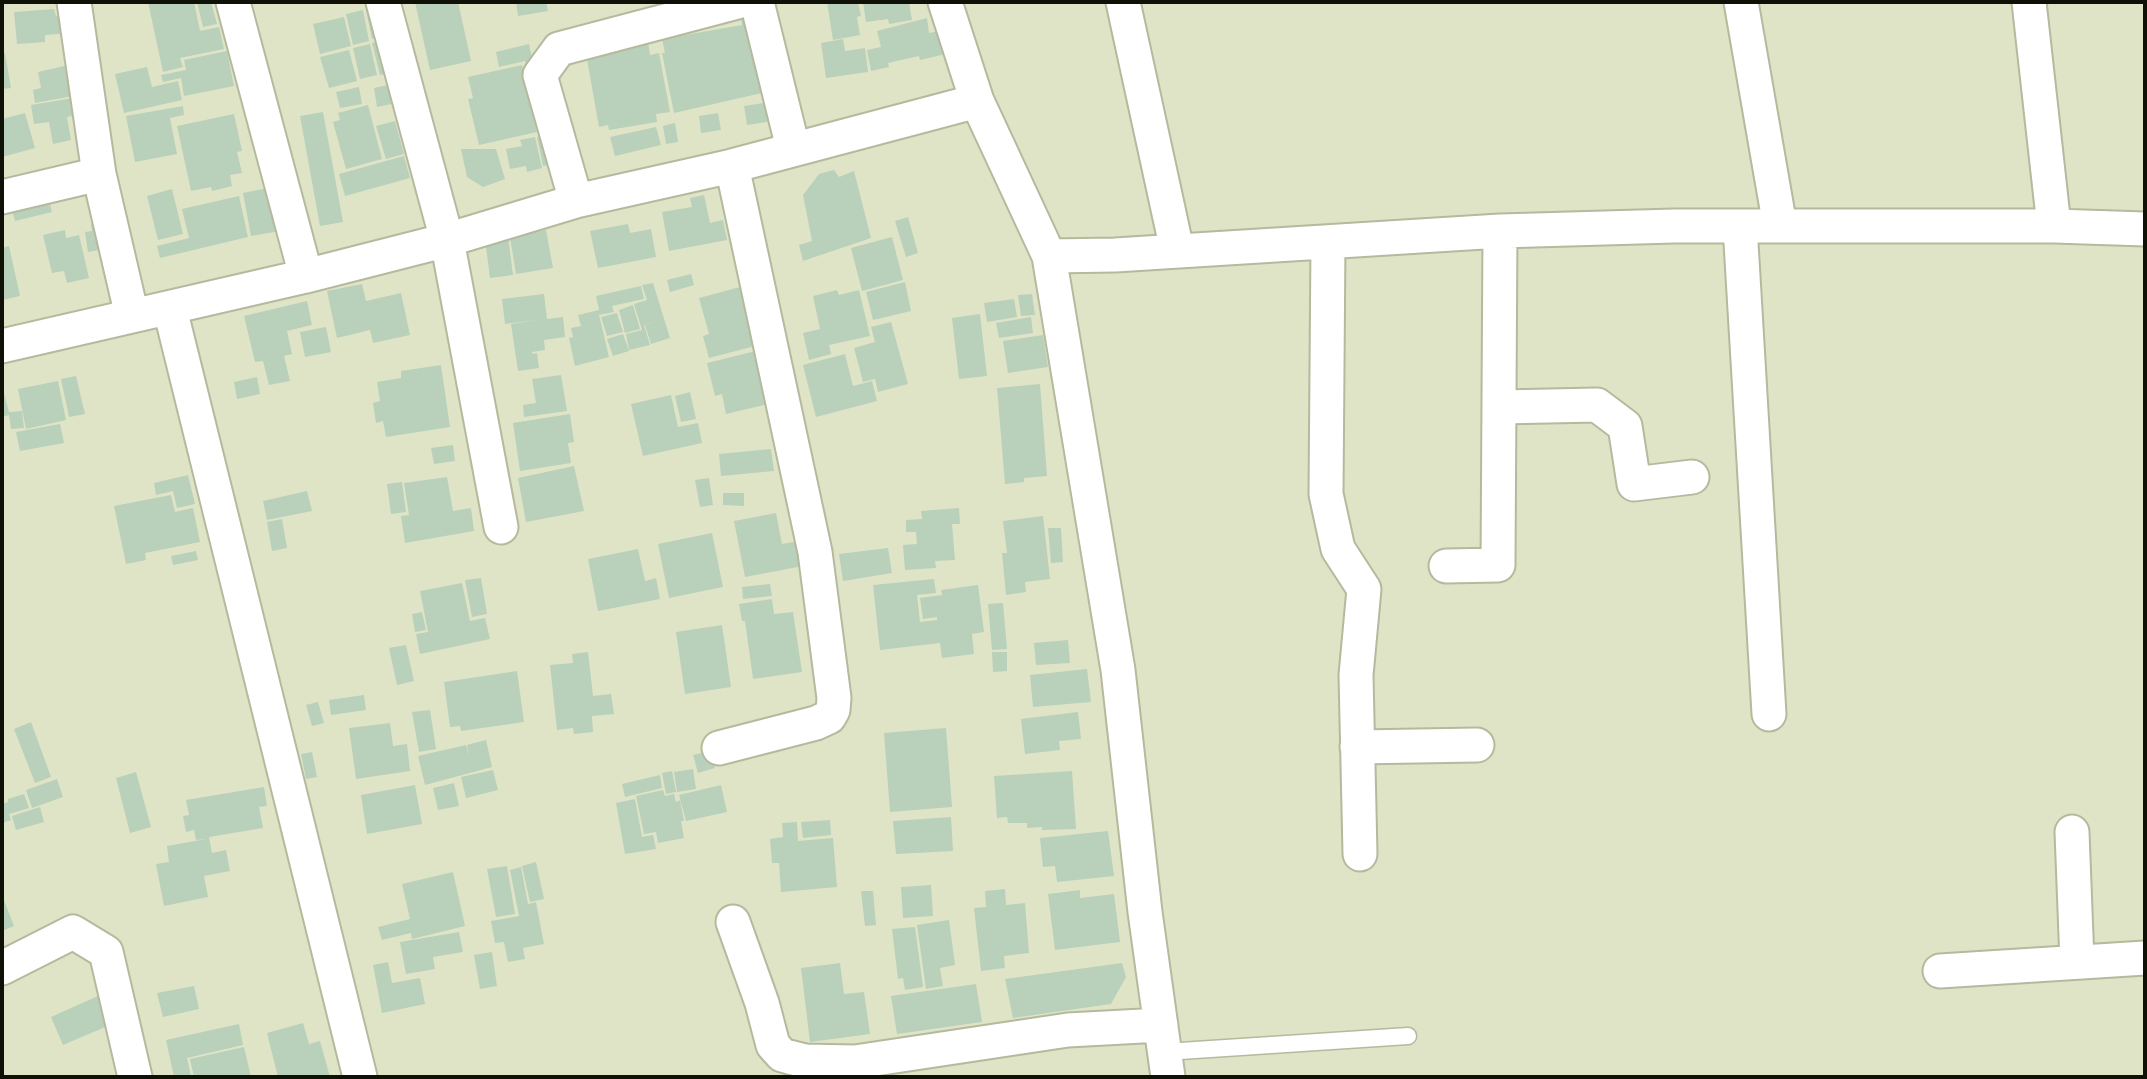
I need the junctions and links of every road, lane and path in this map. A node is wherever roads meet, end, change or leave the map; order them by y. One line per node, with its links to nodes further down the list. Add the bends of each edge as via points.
1 (74, 2): 13 (street)
2 (233, 2): 25 (street)
3 (383, 2): 21 (street)
4 (737, 2): 15 (street, via 559,50 540,75)
5 (757, 2): 11 (street)
6 (945, 2): 10 (street)
7 (1123, 2): 23 (street)
8 (1741, 2): 17 (street)
9 (2029, 2): 18 (street)
10 (977, 101): 11 (street); 24 (street)
11 (793, 148): 12 (street)
12 (732, 166): 15 (street); 36 (street, via 814,552 834,698 829,717 816,723)
13 (99, 174): 14 (street); 27 (street)
14 (2, 197)
15 (576, 201): 21 (street)
16 (1740, 226): 17 (street); 20 (street); 33 (street)
17 (1780, 226): 18 (street)
18 (2054, 226): 19 (street)
19 (2145, 229)
20 (1500, 231): 22 (street); 29 (street)
21 (447, 240): 25 (street); 31 (street)
22 (1328, 242): 23 (street); 35 (street, via 1326,494 1338,549 1364,589 1356,675)
23 (1177, 250): 24 (street)
24 (1049, 256): 45 (street, via 1118,670)
25 (306, 276): 26 (street)
26 (170, 309): 27 (street); 47 (street)
27 (132, 316): 28 (street)
28 (2, 346)
29 (1501, 407): 30 (street, via 1597,405 1625,426 1634,484); 32 (street, via 1498,565)
30 (1692, 477)
31 (500, 527)
32 (1446, 566)
33 (1769, 714)
34 (1477, 745): 35 (street)
35 (1357, 747): 38 (street)
36 (719, 748)
37 (2072, 832): 41 (street)
38 (1360, 855)
39 (733, 922): 45 (street, via 773,1045 789,1057 855,1062 1068,1030)
40 (2145, 958): 41 (street)
41 (2077, 962): 43 (street)
42 (2, 968): 46 (street, via 73,932 106,952)
43 (1940, 971)
44 (1408, 1036): 45 (lane)
45 (1165, 1052)
46 (135, 1077)
47 (360, 1077)

